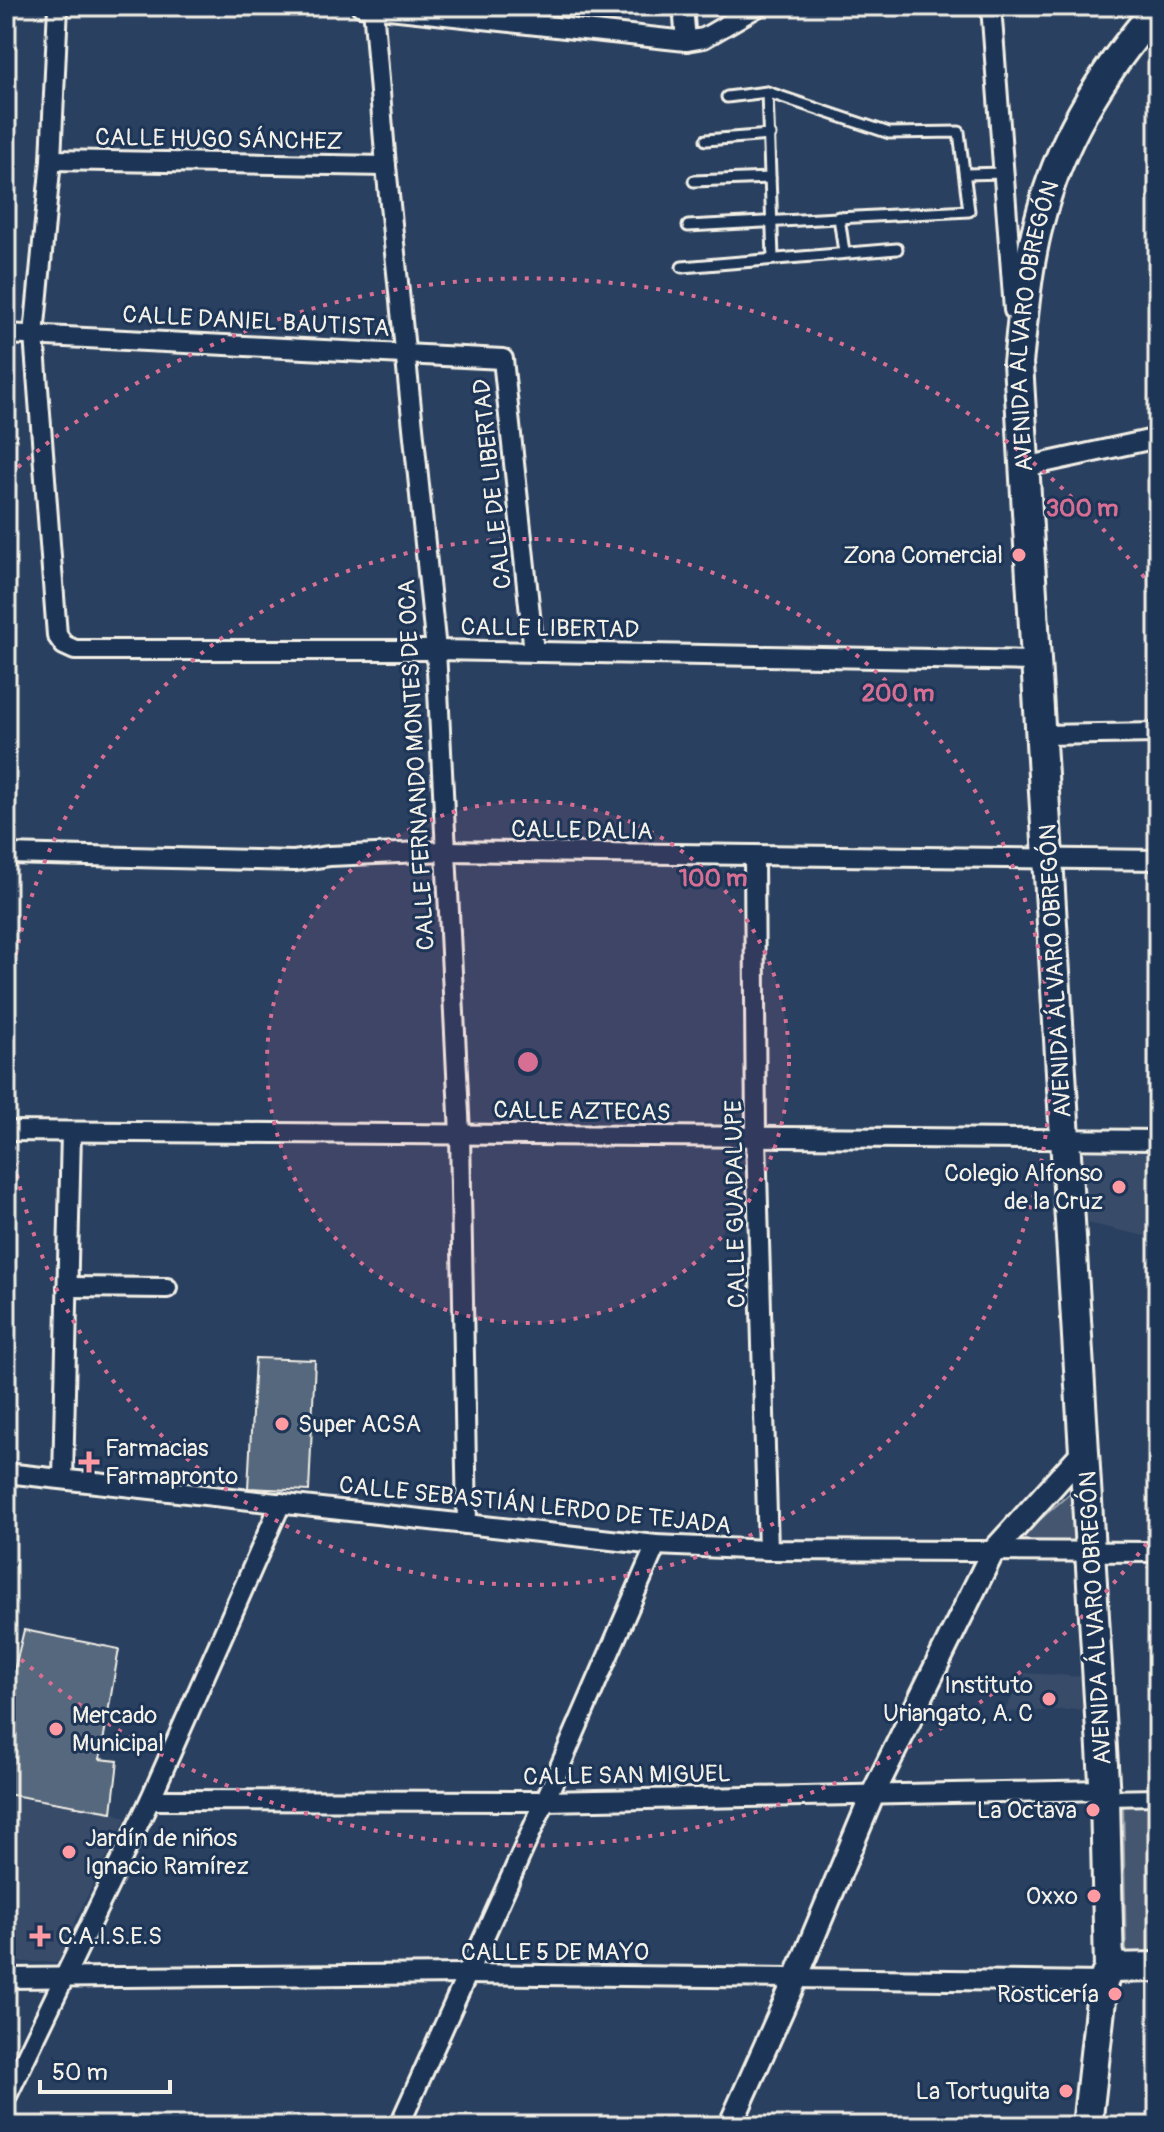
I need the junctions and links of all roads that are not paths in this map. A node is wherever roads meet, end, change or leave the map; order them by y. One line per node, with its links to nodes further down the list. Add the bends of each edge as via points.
1 (58, 6): 13 (street)
2 (361, 6): 3 (street)
3 (374, 6): 8 (street); 14 (street, CALLE FERNANDO MONTES DE OCA)
4 (683, 6): 8 (street)
5 (759, 6): 8 (street, via 704,38)
6 (991, 6): 15 (street)
7 (1158, 8): 30 (main road, AVENIDA ÁLVARO OBREGÓN, via 1133,36 1068,137 1038,223)
8 (686, 41)
9 (767, 92): 10 (lane); 11 (lane); 16 (lane, via 889,133 959,132)
10 (727, 97)
11 (770, 135): 12 (lane); 17 (lane)
12 (706, 140)
13 (51, 160): 14 (street, CALLE HUGO SÁNCHEZ); 27 (street)
14 (386, 166): 28 (street, CALLE FERNANDO MONTES DE OCA)
15 (1004, 173): 16 (lane); 30 (street)
16 (966, 174): 19 (lane, via 969,211)
17 (770, 178): 18 (lane); 20 (lane)
18 (694, 181)
19 (839, 217): 20 (lane); 23 (lane)
20 (771, 221): 21 (lane); 24 (lane)
21 (688, 226)
22 (897, 249): 23 (lane)
23 (844, 252): 24 (lane)
24 (773, 258): 25 (lane)
25 (682, 267)
26 (6, 334): 27 (street, CALLE DANIEL BAUTISTA)
27 (34, 335): 28 (street, CALLE DANIEL BAUTISTA); 33 (street, CALLE LIBERTAD, via 57,635 64,645 75,650)
28 (406, 353): 29 (street, CALLE DANIEL BAUTISTA); 33 (street, CALLE FERNANDO MONTES DE OCA)
29 (503, 359): 34 (street, CALLE DE LIBERTAD)
30 (1018, 363): 32 (main road, AVENIDA ÁLVARO OBREGÓN)
31 (1158, 438): 32 (street)
32 (1025, 467): 35 (main road, AVENIDA ÁLVARO OBREGÓN)
33 (436, 650): 34 (street, CALLE LIBERTAD); 38 (street, CALLE FERNANDO MONTES DE OCA)
34 (534, 652): 35 (street, CALLE LIBERTAD)
35 (1036, 661): 37 (main road, AVENIDA ÁLVARO OBREGÓN)
36 (1158, 733): 37 (street)
37 (1041, 735): 41 (main road, AVENIDA ÁLVARO OBREGÓN)
38 (446, 851): 39 (street, CALLE DALIA, via 294,861); 40 (street, CALLE DALIA); 45 (street, CALLE FERNANDO MONTES DE OCA)
39 (6, 854)
40 (754, 857): 41 (street, CALLE DALIA); 46 (street, CALLE GUADALUPE)
41 (1048, 860): 42 (street, CALLE DALIA); 47 (main road, AVENIDA ÁLVARO OBREGÓN)
42 (1158, 860)
43 (6, 1131): 44 (street, CALLE AZTECAS)
44 (71, 1132): 45 (street, CALLE AZTECAS); 49 (street)
45 (460, 1134): 46 (street, CALLE AZTECAS); 55 (street, CALLE FERNANDO MONTES DE OCA)
46 (756, 1138): 47 (street, CALLE AZTECAS); 57 (street, CALLE GUADALUPE)
47 (1065, 1140): 48 (street, CALLE AZTECAS); 51 (main road, AVENIDA ÁLVARO OBREGÓN)
48 (1158, 1140)
49 (67, 1287): 50 (street); 53 (street)
50 (167, 1288)
51 (1086, 1449): 58 (main road, AVENIDA ÁLVARO OBREGÓN); 60 (street)
52 (6, 1473): 53 (street, CALLE SEBASTIÁN LERDO DE TEJADA)
53 (63, 1479): 54 (street, CALLE SEBASTIÁN LERDO DE TEJADA)
54 (281, 1503): 55 (street, CALLE SEBASTIÁN LERDO DE TEJADA); 64 (street)
55 (467, 1524): 56 (street, CALLE SEBASTIÁN LERDO DE TEJADA)
56 (656, 1545): 57 (street, CALLE SEBASTIÁN LERDO DE TEJADA); 65 (street)
57 (768, 1550): 60 (street, CALLE SEBASTIÁN LERDO DE TEJADA)
58 (1090, 1552): 59 (street, CALLE SEBASTIÁN LERDO DE TEJADA); 60 (street, CALLE SEBASTIÁN LERDO DE TEJADA); 61 (main road, AVENIDA ÁLVARO OBREGÓN)
59 (1158, 1552)
60 (992, 1553): 62 (street)
61 (1105, 1794): 62 (street, CALLE SAN MIGUEL); 63 (street); 68 (main road, AVENIDA ÁLVARO OBREGÓN)
62 (872, 1796): 65 (street, CALLE SAN MIGUEL); 71 (street)
63 (1158, 1797)
64 (150, 1800): 65 (street, CALLE SAN MIGUEL); 70 (street)
65 (545, 1801): 67 (street)
66 (1158, 1967): 68 (main road)
67 (466, 1974): 70 (street, CALLE 5 DE MAYO); 71 (street, CALLE 5 DE MAYO); 73 (street)
68 (1106, 1975): 71 (street, CALLE 5 DE MAYO); 75 (main road, AVENIDA ÁLVARO OBREGÓN)
69 (6, 1978): 70 (street, CALLE 5 DE MAYO)
70 (63, 1978): 72 (street)
71 (796, 1978): 74 (street)
72 (6, 2098)
73 (399, 2126)
74 (730, 2126)
75 (1087, 2126)

